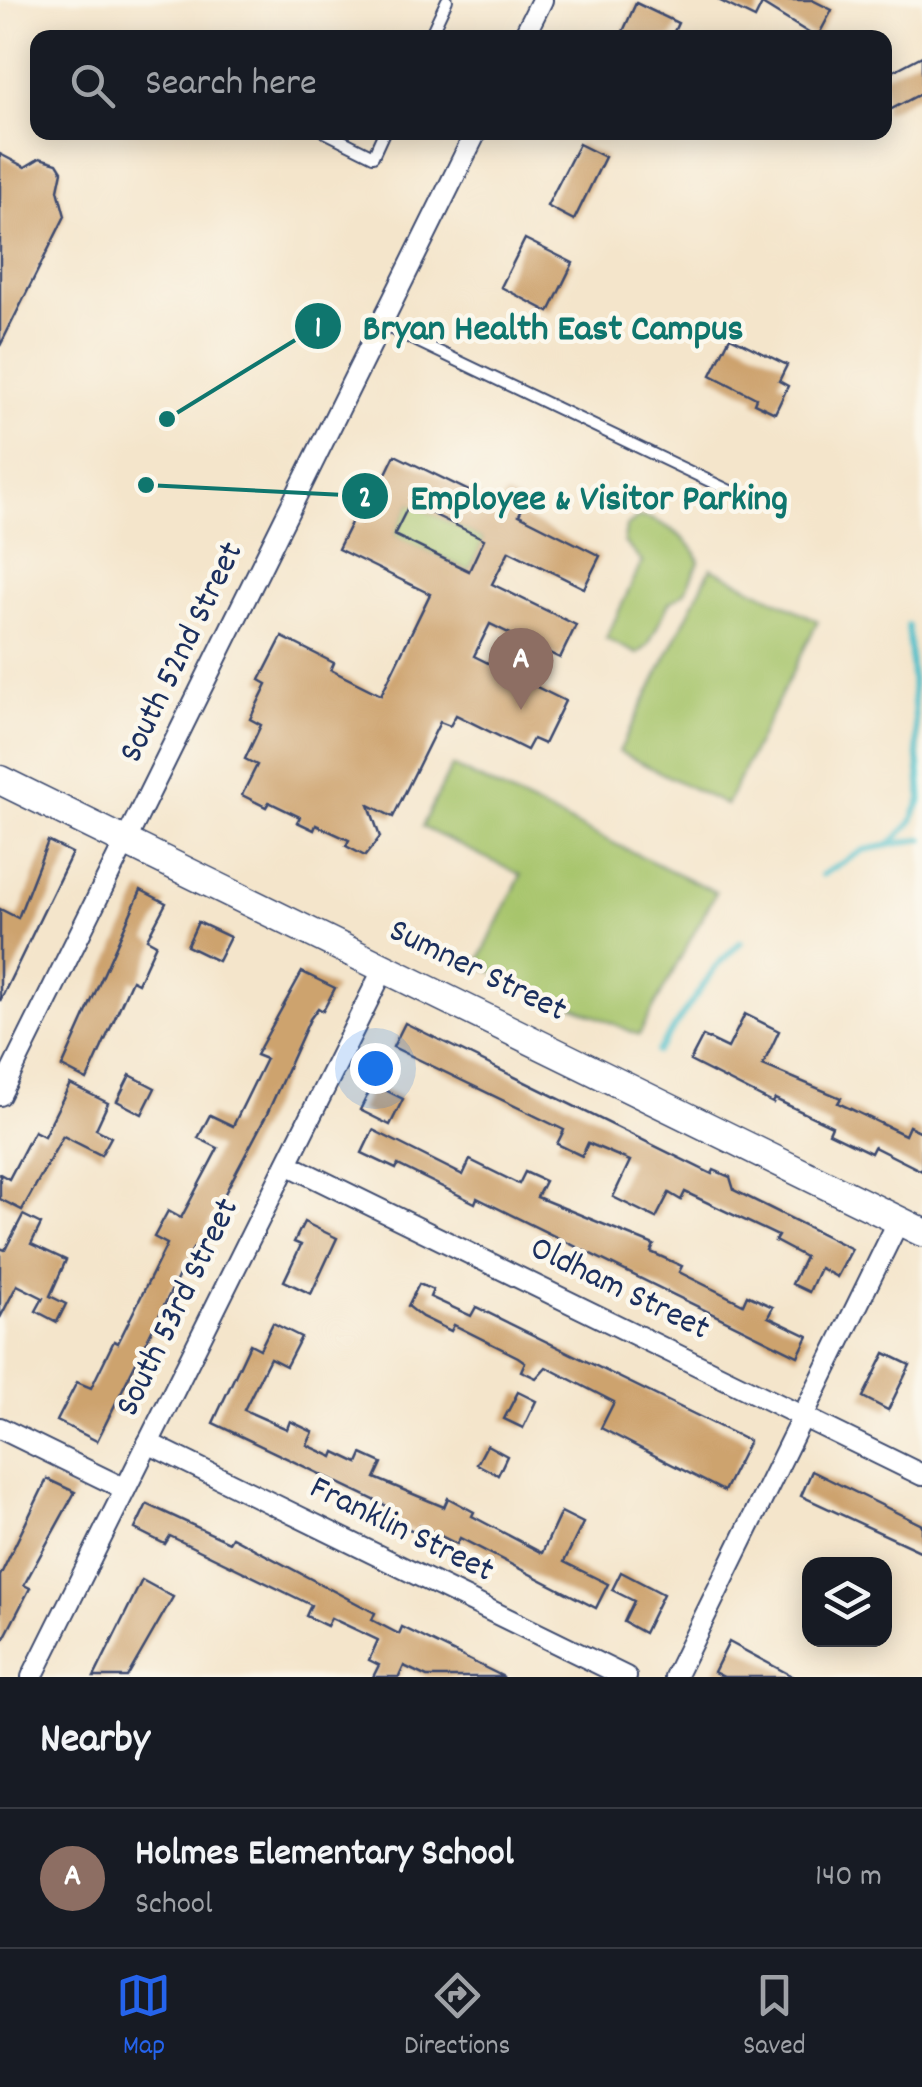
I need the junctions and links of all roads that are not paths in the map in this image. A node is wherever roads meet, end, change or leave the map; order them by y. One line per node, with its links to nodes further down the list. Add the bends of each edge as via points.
1 (447, 0): 3 (lane)
2 (542, 0): 4 (street)
3 (433, 30)
4 (527, 30)
5 (341, 140): 6 (lane, via 373,156)
6 (380, 140)
7 (472, 140): 8 (street, South 52nd Street)
8 (382, 324): 9 (lane); 11 (street, South 52nd Street)
9 (747, 500)
10 (0, 780): 11 (street, Sumner Street)
11 (126, 841): 12 (street, Sumner Street); 13 (street, South 52nd Street)
12 (384, 968): 14 (street, South 53rd Street); 15 (street, Sumner Street)
13 (0, 1095)
14 (286, 1164): 16 (street, Oldham Street); 18 (street, South 53rd Street)
15 (910, 1226): 16 (street)
16 (803, 1417): 19 (street, Oldham Street); 23 (street)
17 (0, 1428): 20 (street)
18 (148, 1443): 20 (street, South 53rd Street); 22 (street, Franklin Street)
19 (922, 1475)
20 (125, 1489): 21 (street, South 53rd Street)
21 (32, 1677)
22 (626, 1677)
23 (675, 1677)

